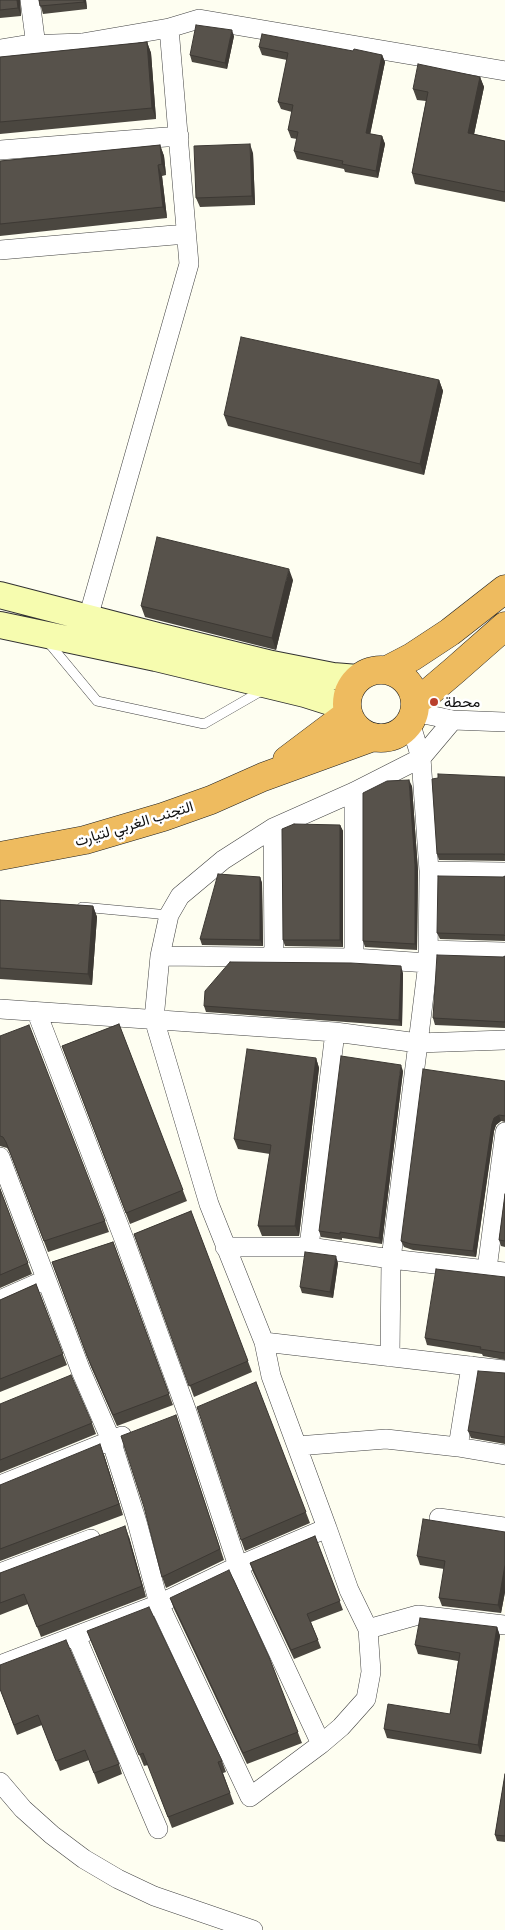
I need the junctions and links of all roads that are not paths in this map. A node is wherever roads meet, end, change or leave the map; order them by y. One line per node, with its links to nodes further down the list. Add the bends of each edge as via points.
1 (30, 0): 3 (street)
2 (169, 28): 3 (street, via 82,43); 5 (street, via 199,19); 6 (street)
3 (36, 46): 4 (street)
4 (0, 49)
5 (505, 72)
6 (179, 136): 7 (street); 8 (street)
7 (0, 150)
8 (186, 234): 9 (street); 12 (street, via 189,264)
9 (0, 250)
10 (505, 589): 16 (highway, via 450,632 412,658)
11 (0, 594): 12 (street)
12 (88, 618): 17 (street, via 272,664)
13 (0, 625): 15 (street)
14 (505, 626): 20 (highway, via 428,693)
15 (41, 634): 18 (street); 18 (lane, via 97,701 204,724)
16 (387, 670): 17 (highway, via 366,672); 20 (highway, via 396,672 409,684)
17 (358, 678): 19 (highway, via 347,696)
18 (270, 686): 19 (street)
19 (347, 711): 23 (highway, via 357,729); 25 (highway, التجنب الغربي لتيارت)
20 (413, 711): 21 (street); 23 (highway, via 403,730 394,736); 24 (street)
21 (454, 720): 22 (street); 24 (street)
22 (505, 722)
23 (373, 738): 25 (highway, التجنب الغربي لتيارت)
24 (421, 758): 26 (street); 29 (street)
25 (263, 777): 28 (highway, التجنب الغربي لتيارت, via 164,817 86,840)
26 (354, 792): 27 (street); 37 (street)
27 (273, 828): 32 (street, via 223,860 180,896); 35 (street)
28 (0, 856)
29 (429, 871): 30 (street); 36 (street)
30 (505, 872)
31 (70, 906): 32 (lane)
32 (169, 915): 34 (street)
33 (505, 952): 36 (street)
34 (160, 956): 35 (street); 40 (street)
35 (274, 957): 37 (street)
36 (428, 957): 37 (street); 43 (street)
37 (354, 958)
38 (0, 1009): 39 (street)
39 (37, 1013): 40 (street); 46 (street)
40 (154, 1019): 41 (street); 49 (street, via 200,1208)
41 (335, 1032): 43 (street); 48 (street)
42 (505, 1040): 43 (street)
43 (418, 1043): 50 (street)
44 (505, 1132): 52 (street)
45 (0, 1158): 53 (street)
46 (132, 1236): 47 (street); 71 (street)
47 (105, 1245)
48 (309, 1247): 49 (street); 50 (street)
49 (225, 1248): 55 (street)
50 (391, 1259): 52 (street); 56 (street)
51 (59, 1260): 53 (street)
52 (496, 1271)
53 (43, 1273): 54 (street); 59 (street)
54 (0, 1300)
55 (264, 1342): 56 (street); 63 (street, via 263,1379)
56 (390, 1356): 57 (street)
57 (471, 1366): 58 (street); 64 (street)
58 (505, 1370)
59 (81, 1371): 60 (street); 62 (street)
60 (63, 1378)
61 (136, 1431): 62 (street)
62 (110, 1440): 66 (street); 68 (street)
63 (297, 1446): 64 (street, via 386,1438); 70 (street)
64 (458, 1447): 65 (street)
65 (505, 1455)
66 (0, 1485)
67 (439, 1518): 69 (street)
68 (137, 1522): 72 (street); 73 (street)
69 (505, 1527)
70 (327, 1528): 71 (street); 75 (street)
71 (238, 1566): 73 (street); 78 (street)
72 (0, 1572)
73 (159, 1604): 76 (street); 78 (street, via 250,1798)
74 (505, 1625): 75 (street, via 418,1615)
75 (368, 1629): 78 (street, via 371,1672 366,1699)
76 (76, 1636): 77 (street); 80 (street)
77 (0, 1665)
78 (322, 1744)
79 (0, 1782): 81 (street, via 52,1836 109,1874 154,1896)
80 (158, 1829)
81 (252, 1930)

